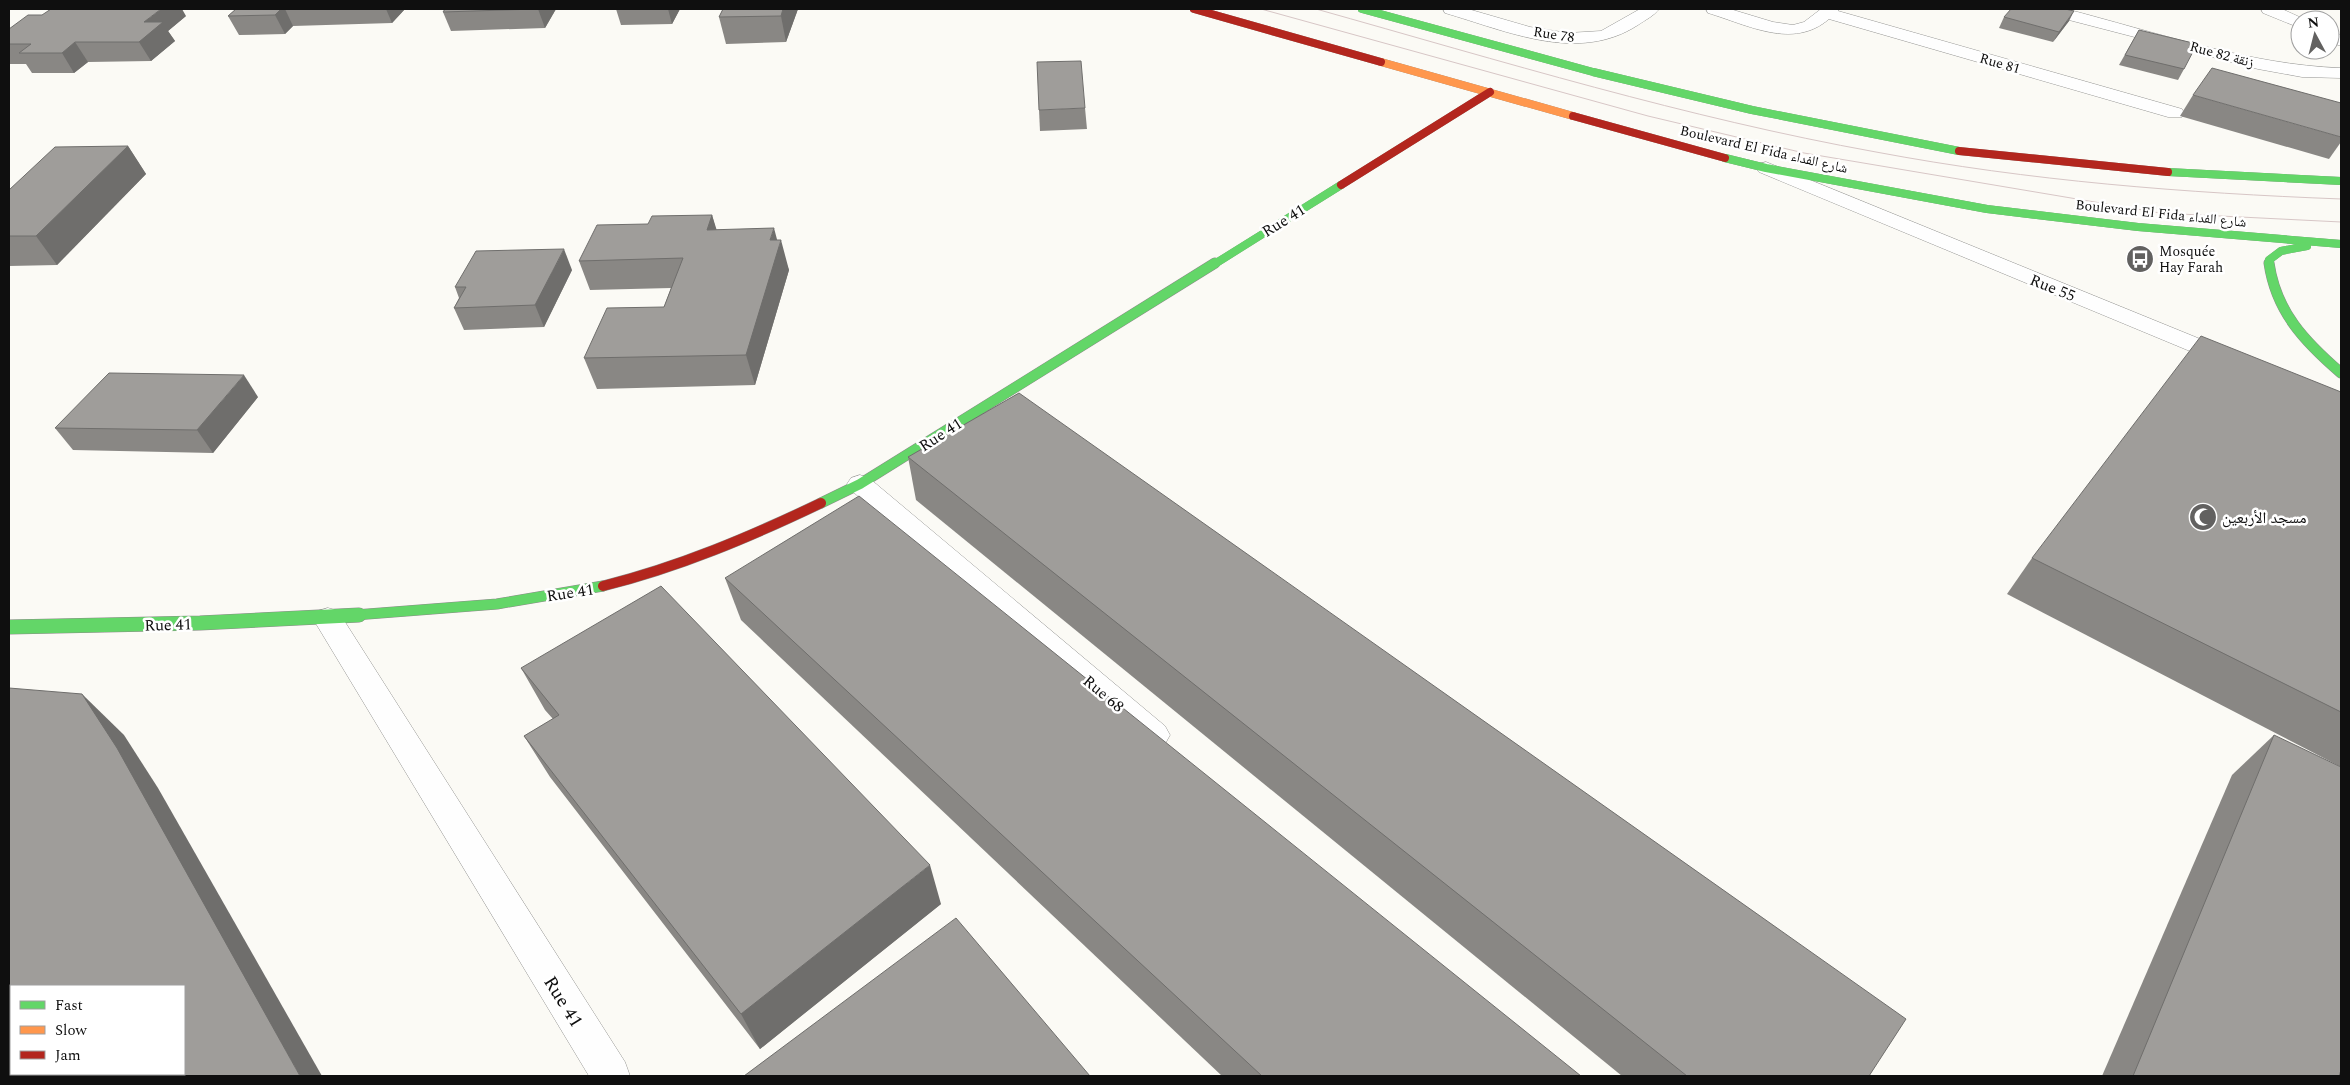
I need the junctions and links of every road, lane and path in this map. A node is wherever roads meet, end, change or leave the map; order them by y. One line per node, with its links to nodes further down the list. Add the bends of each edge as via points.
1 (1194, 9): 11 (main road, Boulevard El Fida شارع الفداء)
2 (1362, 9): 14 (main road, via 1593,72 1742,108 1965,152 2174,174)
3 (1452, 9): 4 (street, Rue 78, via 1542,34 1580,38 1605,35)
4 (1651, 9)
5 (1714, 9): 8 (street, via 1797,30 1806,28)
6 (2048, 9): 10 (street, Rue 82 زنقة, via 2258,64 2302,72)
7 (2269, 9): 9 (street)
8 (1828, 11): 12 (street, Rue 81)
9 (2290, 18)
10 (2341, 73)
11 (1490, 92): 13 (main road, Boulevard El Fida شارع الفداء); 19 (main road, Rue 41)
12 (2175, 113)
13 (1766, 168): 15 (main road, Boulevard El Fida شارع الفداء, via 1987,210); 17 (street, Rue 55)
14 (2341, 181)
15 (2321, 243): 16 (main road, Boulevard El Fida شارع الفداء); 18 (main road, via 2281,252 2270,260 2269,274 2279,308 2298,333)
16 (2341, 244)
17 (2249, 367)
18 (2341, 373)
19 (860, 484): 20 (main road, Rue 41, via 702,556 604,586 459,608); 22 (street, Rue 68)
20 (328, 618): 21 (main road, Rue 41, via 102,627); 23 (street, Rue 41)
21 (9, 627)
22 (1177, 754)
23 (611, 1076)

